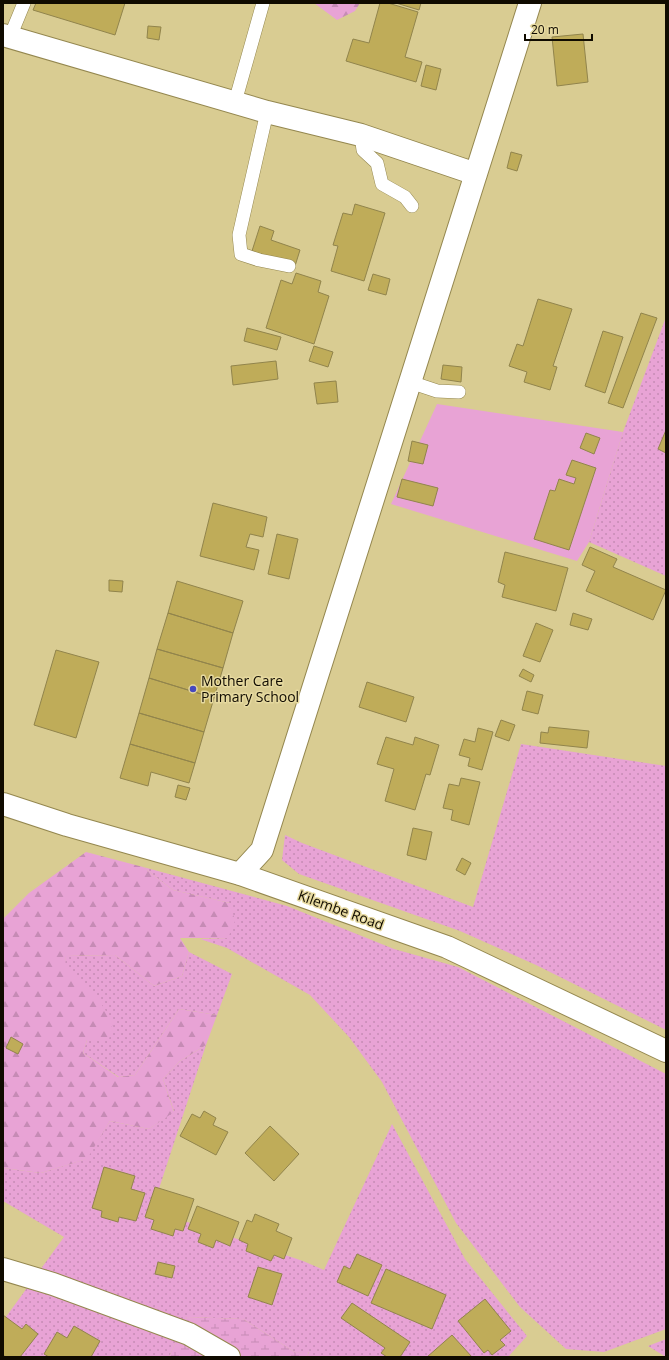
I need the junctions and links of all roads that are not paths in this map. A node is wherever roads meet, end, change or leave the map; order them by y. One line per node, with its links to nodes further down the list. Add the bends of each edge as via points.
1 (24, 3): 4 (lane)
2 (263, 3): 5 (lane)
3 (530, 3): 8 (street)
4 (7, 36): 5 (street)
5 (235, 102): 6 (street)
6 (267, 112): 7 (street); 10 (lane, via 239,235 241,254)
7 (361, 135): 8 (street); 9 (lane, via 363,150 377,163 382,184 405,198)
8 (476, 174): 11 (street)
9 (412, 206)
10 (289, 266)
11 (410, 382): 12 (lane, via 437,391); 14 (street, via 262,850)
12 (459, 392)
13 (3, 804): 14 (street, Kilembe Road, via 67,826)
14 (240, 874): 15 (street, Kilembe Road, via 447,947)
15 (666, 1051)
16 (3, 1270): 17 (street, via 53,1284 190,1334)
17 (229, 1357)

